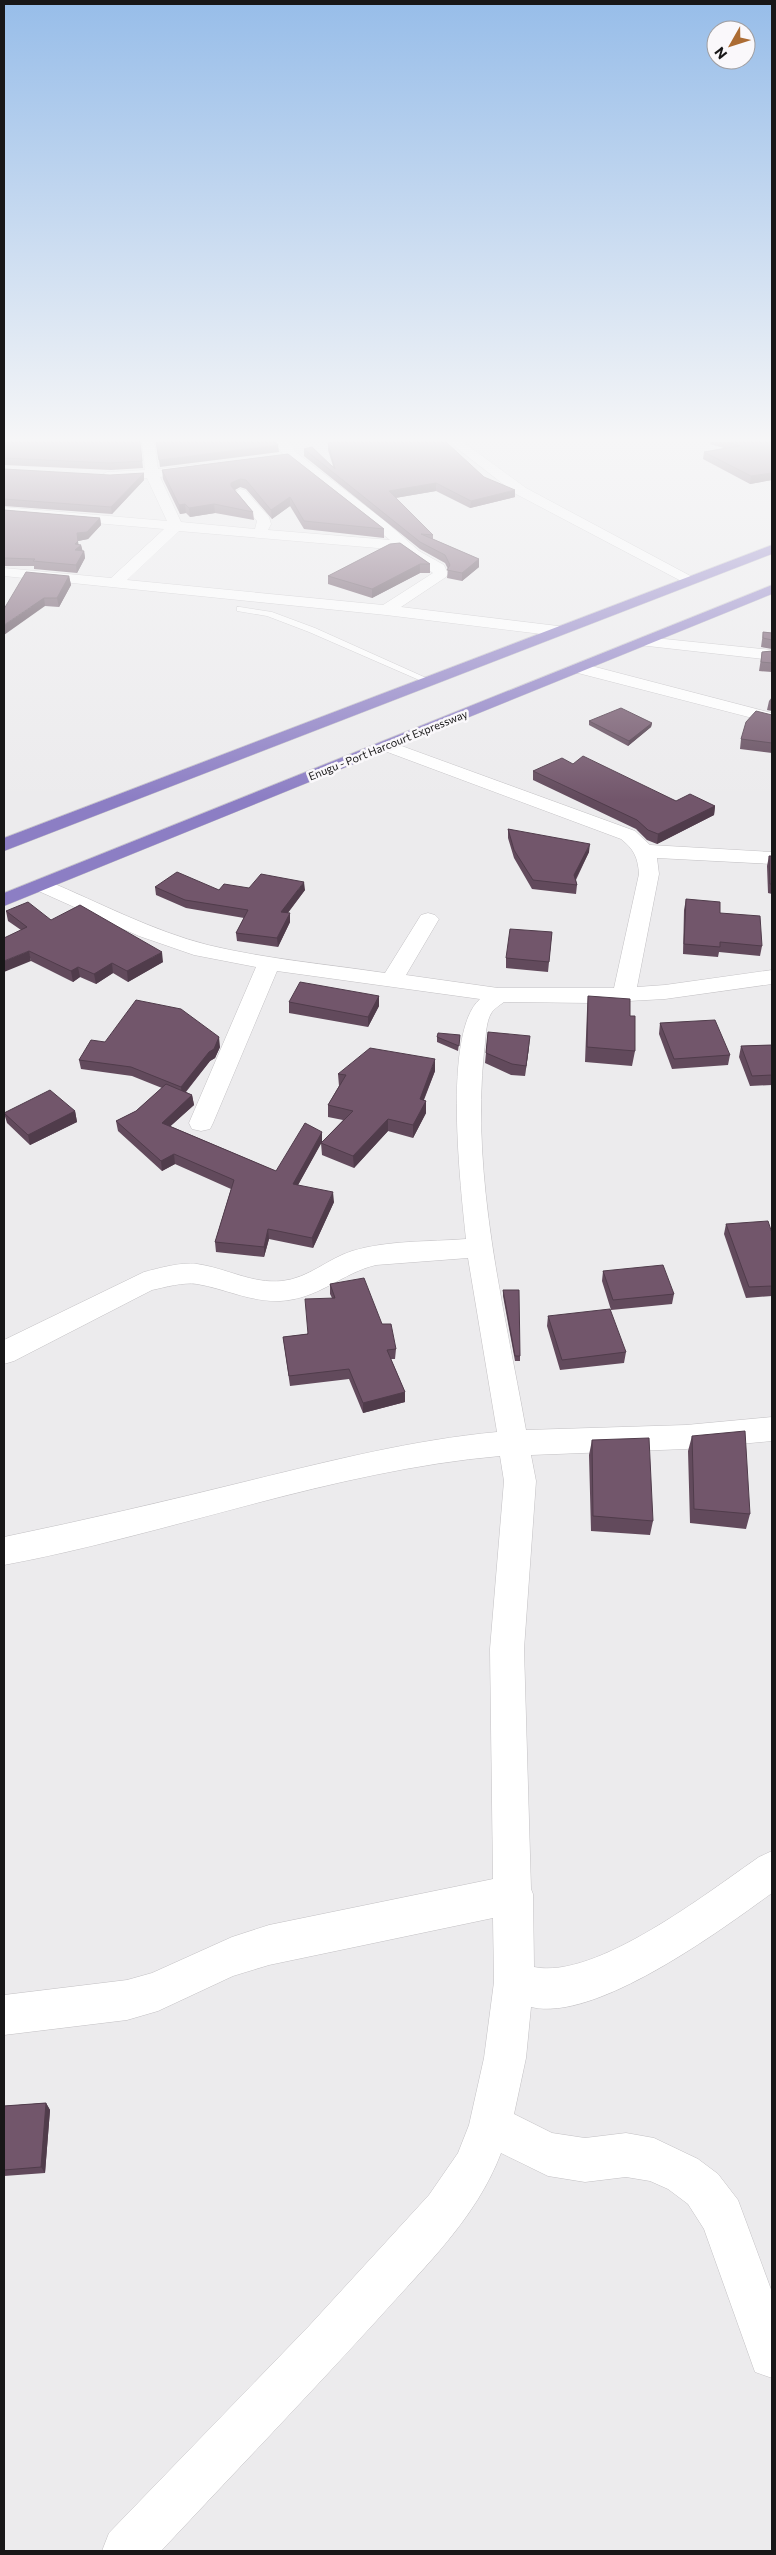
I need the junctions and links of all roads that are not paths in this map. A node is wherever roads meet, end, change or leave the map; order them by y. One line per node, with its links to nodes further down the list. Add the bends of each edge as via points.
1 (138, 561): 7 (street)
2 (427, 561): 10 (street, via 440,568 441,574)
3 (654, 561): 6 (street)
4 (738, 561): 6 (highway)
5 (4, 572): 7 (street)
6 (690, 580): 11 (highway)
7 (115, 583): 10 (street)
8 (772, 590): 12 (highway, Enugu - Port Harcourt Expressway)
9 (240, 609): 15 (lane, via 269,614 312,630)
10 (386, 610): 11 (street)
11 (558, 631): 15 (highway)
12 (645, 642): 13 (street); 14 (highway, Enugu - Port Harcourt Expressway)
13 (772, 655)
14 (580, 668): 16 (street); 17 (highway, Enugu - Port Harcourt Expressway)
15 (429, 681): 18 (highway)
16 (772, 718)
17 (388, 746): 19 (street, via 628,835); 21 (highway, Enugu - Port Harcourt Expressway)
18 (4, 845)
19 (645, 851): 20 (street); 27 (street, via 649,874)
20 (772, 858)
21 (41, 885): 22 (highway, Enugu - Port Harcourt Expressway); 24 (street, via 147,931 202,950)
22 (4, 900)
23 (428, 919): 26 (street)
24 (269, 963): 26 (street); 29 (street)
25 (772, 977): 27 (street, via 665,992)
26 (392, 980): 28 (street)
27 (624, 994): 28 (street)
28 (498, 995): 30 (street, via 482,1009 476,1023 468,1091 471,1167)
29 (201, 1123)
30 (480, 1248): 31 (street, via 376,1255 360,1259 304,1286 278,1291 254,1290 196,1274 169,1276 144,1282); 33 (street)
31 (4, 1353)
32 (772, 1429): 33 (street, via 686,1437)
33 (514, 1443): 34 (street, via 444,1449 362,1464 114,1527); 36 (street, via 520,1481 507,1649)
34 (4, 1551)
35 (772, 1870): 37 (street, via 686,1929 619,1968 577,1984 543,1989)
36 (514, 1894): 37 (street); 38 (street, via 269,1946 232,1957 158,1991 127,2000)
37 (514, 1982): 39 (street, via 505,2058)
38 (4, 2015)
39 (490, 2124): 40 (street, via 548,2154 585,2160 626,2155 654,2160 683,2174 703,2189 722,2216); 41 (street, via 474,2167 445,2212)
40 (772, 2356)
41 (127, 2551)

